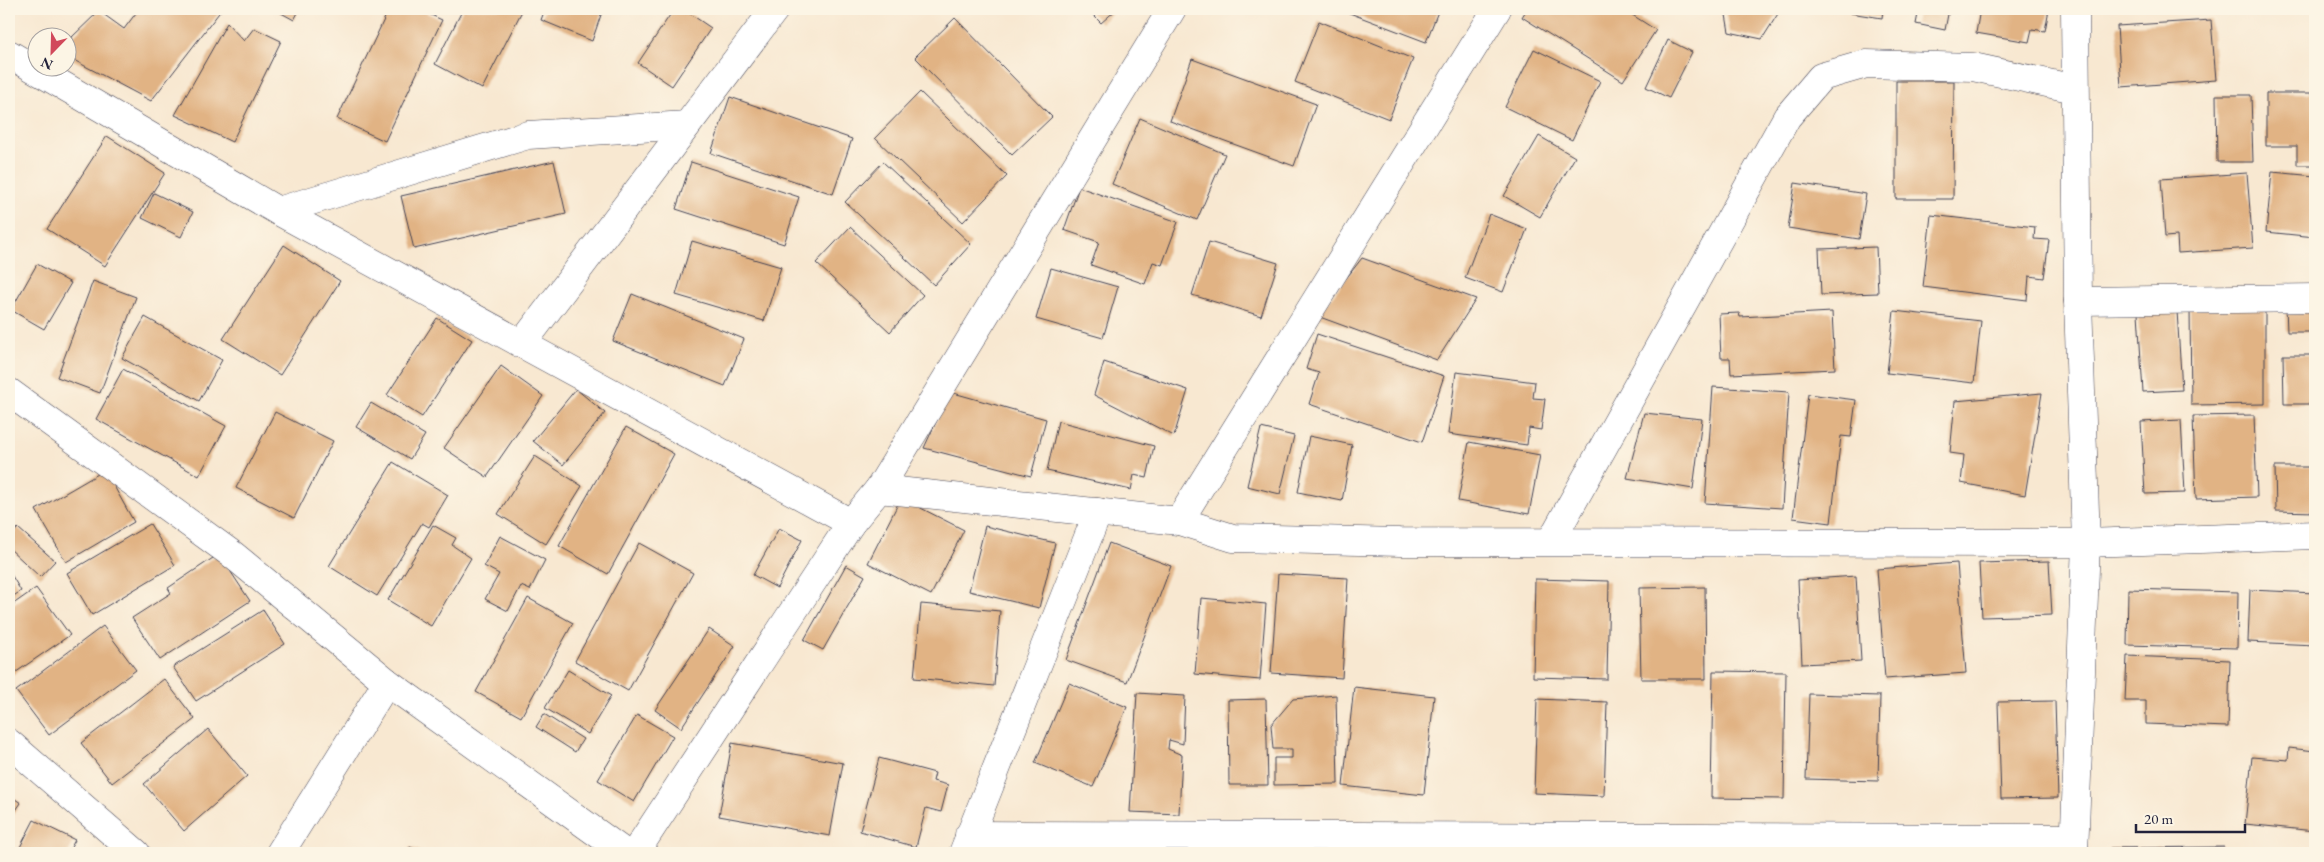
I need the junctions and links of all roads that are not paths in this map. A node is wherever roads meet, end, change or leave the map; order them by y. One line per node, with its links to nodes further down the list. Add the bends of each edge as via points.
1 (775, 9): 7 (street)
2 (1172, 9): 13 (street)
3 (1497, 9): 15 (street)
4 (2075, 9): 6 (street)
5 (9, 54): 8 (street)
6 (2075, 89): 10 (street); 18 (street, via 1973,67 1866,64 1821,78 1787,117)
7 (687, 125): 8 (street, via 528,135); 11 (street)
8 (278, 211): 11 (street)
9 (2315, 298): 10 (street)
10 (2078, 301): 19 (street)
11 (522, 344): 16 (street)
12 (9, 392): 20 (street, via 233,555)
13 (880, 489): 14 (street); 16 (street)
14 (1098, 512): 15 (street); 22 (street)
15 (1179, 520): 18 (street, via 1233,538)
16 (851, 522): 28 (street)
17 (2315, 535): 19 (street)
18 (1551, 541): 19 (street)
19 (2086, 543): 24 (street)
20 (388, 682): 26 (street); 27 (street)
21 (9, 743): 25 (street)
22 (966, 844): 23 (street)
23 (1498, 845): 24 (street)
24 (2074, 846)
25 (136, 853)
26 (280, 853)
27 (625, 853)
28 (635, 853)

